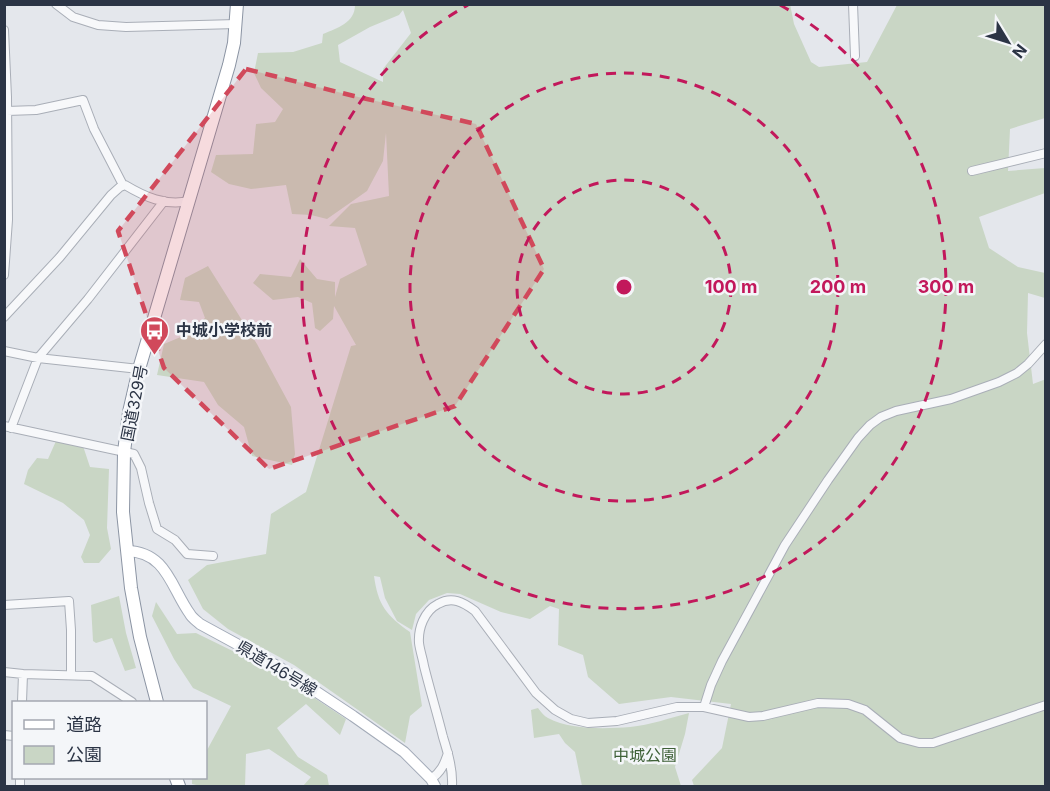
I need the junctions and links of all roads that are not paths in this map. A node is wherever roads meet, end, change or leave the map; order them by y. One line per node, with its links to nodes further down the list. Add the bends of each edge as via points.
1 (56, 4): 4 (street, via 74,17 98,25)
2 (237, 4): 4 (highway, 国道329号)
3 (853, 4): 6 (street)
4 (236, 24): 13 (highway, 国道329号, via 229,65)
5 (4, 30): 7 (street)
6 (855, 56)
7 (6, 97): 8 (street)
8 (8, 111): 11 (street, via 36,110 83,100); 14 (street)
9 (1046, 153): 10 (street)
10 (972, 171)
11 (123, 185): 12 (street); 15 (street)
12 (164, 201): 13 (street); 18 (street)
13 (189, 201): 19 (highway, 国道329号)
14 (4, 275)
15 (4, 317)
16 (1046, 344): 32 (street, via 1028,364 999,382 951,399 896,411 870,425 785,545 711,685)
17 (4, 351): 18 (street)
18 (38, 358): 19 (street); 20 (street)
19 (139, 369): 21 (highway, 国道329号)
20 (8, 427): 21 (street)
21 (124, 452): 22 (highway, 国道329号); 23 (street, via 134,454 141,468 157,529 187,554)
22 (127, 551): 30 (highway, 国道329号, via 140,637); 34 (main road, 県道146号線, via 139,552 157,562 190,615 200,624 314,689 404,752)
23 (213, 556)
24 (4, 605): 27 (street, via 69,600)
25 (4, 672): 26 (street)
26 (23, 674): 27 (street); 28 (street)
27 (71, 675): 29 (street, via 92,676)
28 (22, 701)
29 (130, 701)
30 (157, 701)
31 (1046, 705): 32 (street, via 933,743 900,738 865,710 848,704 818,703 749,717)
32 (704, 707): 33 (street, via 678,707 588,723 571,719 536,693 475,611 462,601 446,601 430,609 424,618 419,642)
33 (448, 753): 34 (street); 35 (street)
34 (433, 783)
35 (452, 786)

